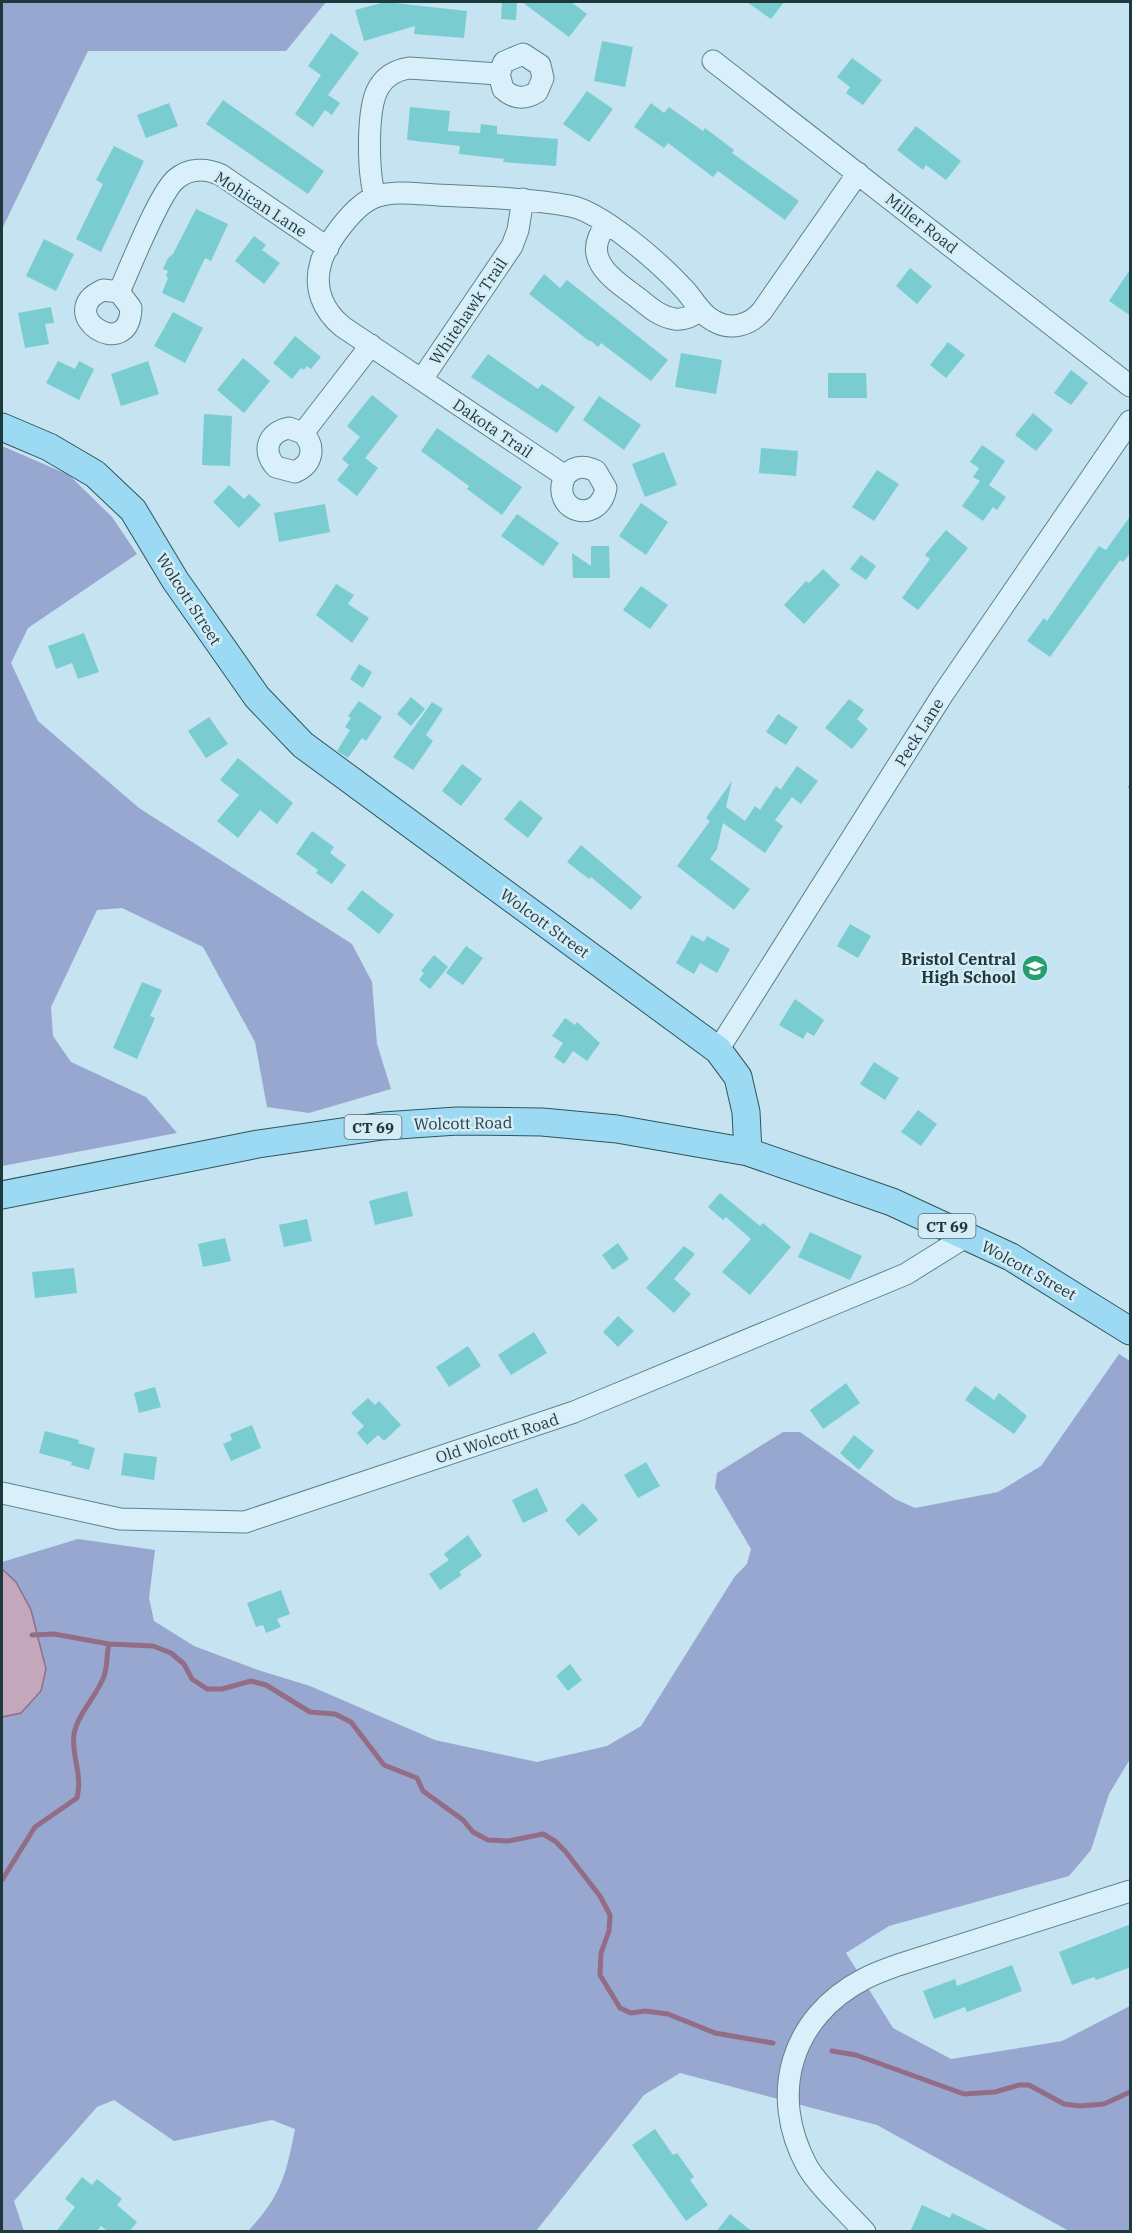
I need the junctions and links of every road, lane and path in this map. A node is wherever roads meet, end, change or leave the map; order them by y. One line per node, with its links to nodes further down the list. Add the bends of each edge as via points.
1 (713, 61): 3 (street, Miller Road)
2 (499, 74): 4 (street, via 409,68 385,80 373,104 369,164)
3 (858, 173): 9 (street, via 754,320 725,326); 12 (street, Miller Road)
4 (375, 197): 5 (street, via 394,193); 7 (street, Whitehawk Trail, via 354,211)
5 (523, 199): 6 (street, via 584,210); 11 (street, Whitehawk Trail, via 512,246)
6 (607, 224): 9 (street, via 674,277); 9 (street, via 597,247 598,260 607,276 667,317 685,318)
7 (328, 248): 8 (street, Mohican Lane, via 221,175 193,171 180,176 166,191); 10 (street, Whitehawk Trail, via 318,273 325,307 335,321)
8 (118, 292)
9 (701, 310)
10 (371, 345): 11 (street, Whitehawk Trail); 15 (street)
11 (422, 379): 16 (street, Dakota Trail)
12 (1131, 386)
13 (1131, 421): 17 (street, Peck Lane, via 943,694)
14 (2, 427): 17 (main road, Wolcott Street, via 49,447 95,474 133,510 175,580 257,697 303,745)
15 (303, 433)
16 (565, 476)
17 (718, 1050): 18 (main road, Wolcott Street, via 738,1077 746,1112)
18 (748, 1152): 19 (main road, Wolcott Road / CT 69, via 617,1129 542,1122 447,1122 313,1134); 20 (main road, Wolcott Street / CT 69, via 892,1202)
19 (2, 1195)
20 (967, 1236): 21 (main road, Wolcott Street / CT 69, via 1011,1257); 22 (street, Old Wolcott Road, via 906,1275 574,1412 245,1522 120,1519)
21 (1131, 1331)
22 (2, 1492)
23 (1131, 1891): 24 (street, via 863,1979 830,2003 800,2038 786,2084 791,2130 808,2168)
24 (865, 2232)

